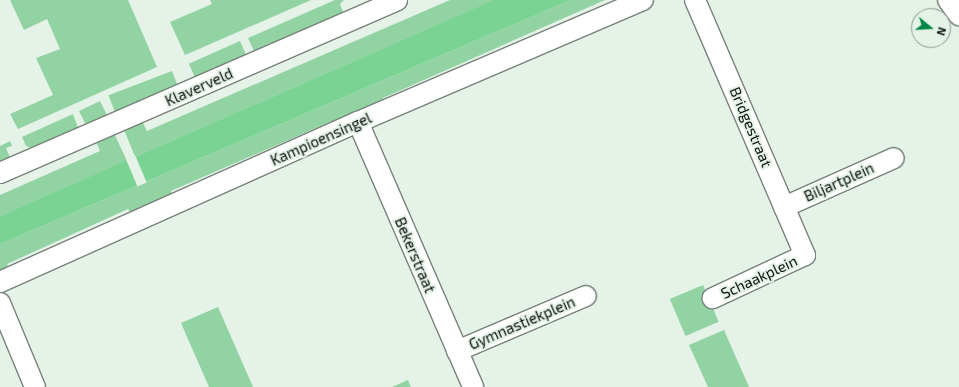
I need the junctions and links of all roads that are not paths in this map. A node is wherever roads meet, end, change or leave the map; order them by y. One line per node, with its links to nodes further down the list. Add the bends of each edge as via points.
1 (397, 0): 8 (street, Klaverveld)
2 (643, 0): 6 (street, Kampioensingel)
3 (696, 0): 9 (street, Bridgestraat)
4 (948, 0): 5 (street)
5 (959, 15)
6 (358, 122): 11 (street, Kampioensingel); 15 (street, Bekerstraat)
7 (894, 158): 9 (street, Biljartplein)
8 (0, 173)
9 (784, 207): 10 (street, Bridgestraat)
10 (805, 255): 13 (street, Schaakplein)
11 (0, 282)
12 (586, 296): 15 (street, Gymnastiekplein)
13 (713, 298)
14 (0, 303): 16 (street)
15 (457, 351): 17 (street, Bekerstraat)
16 (35, 387)
17 (473, 387)

